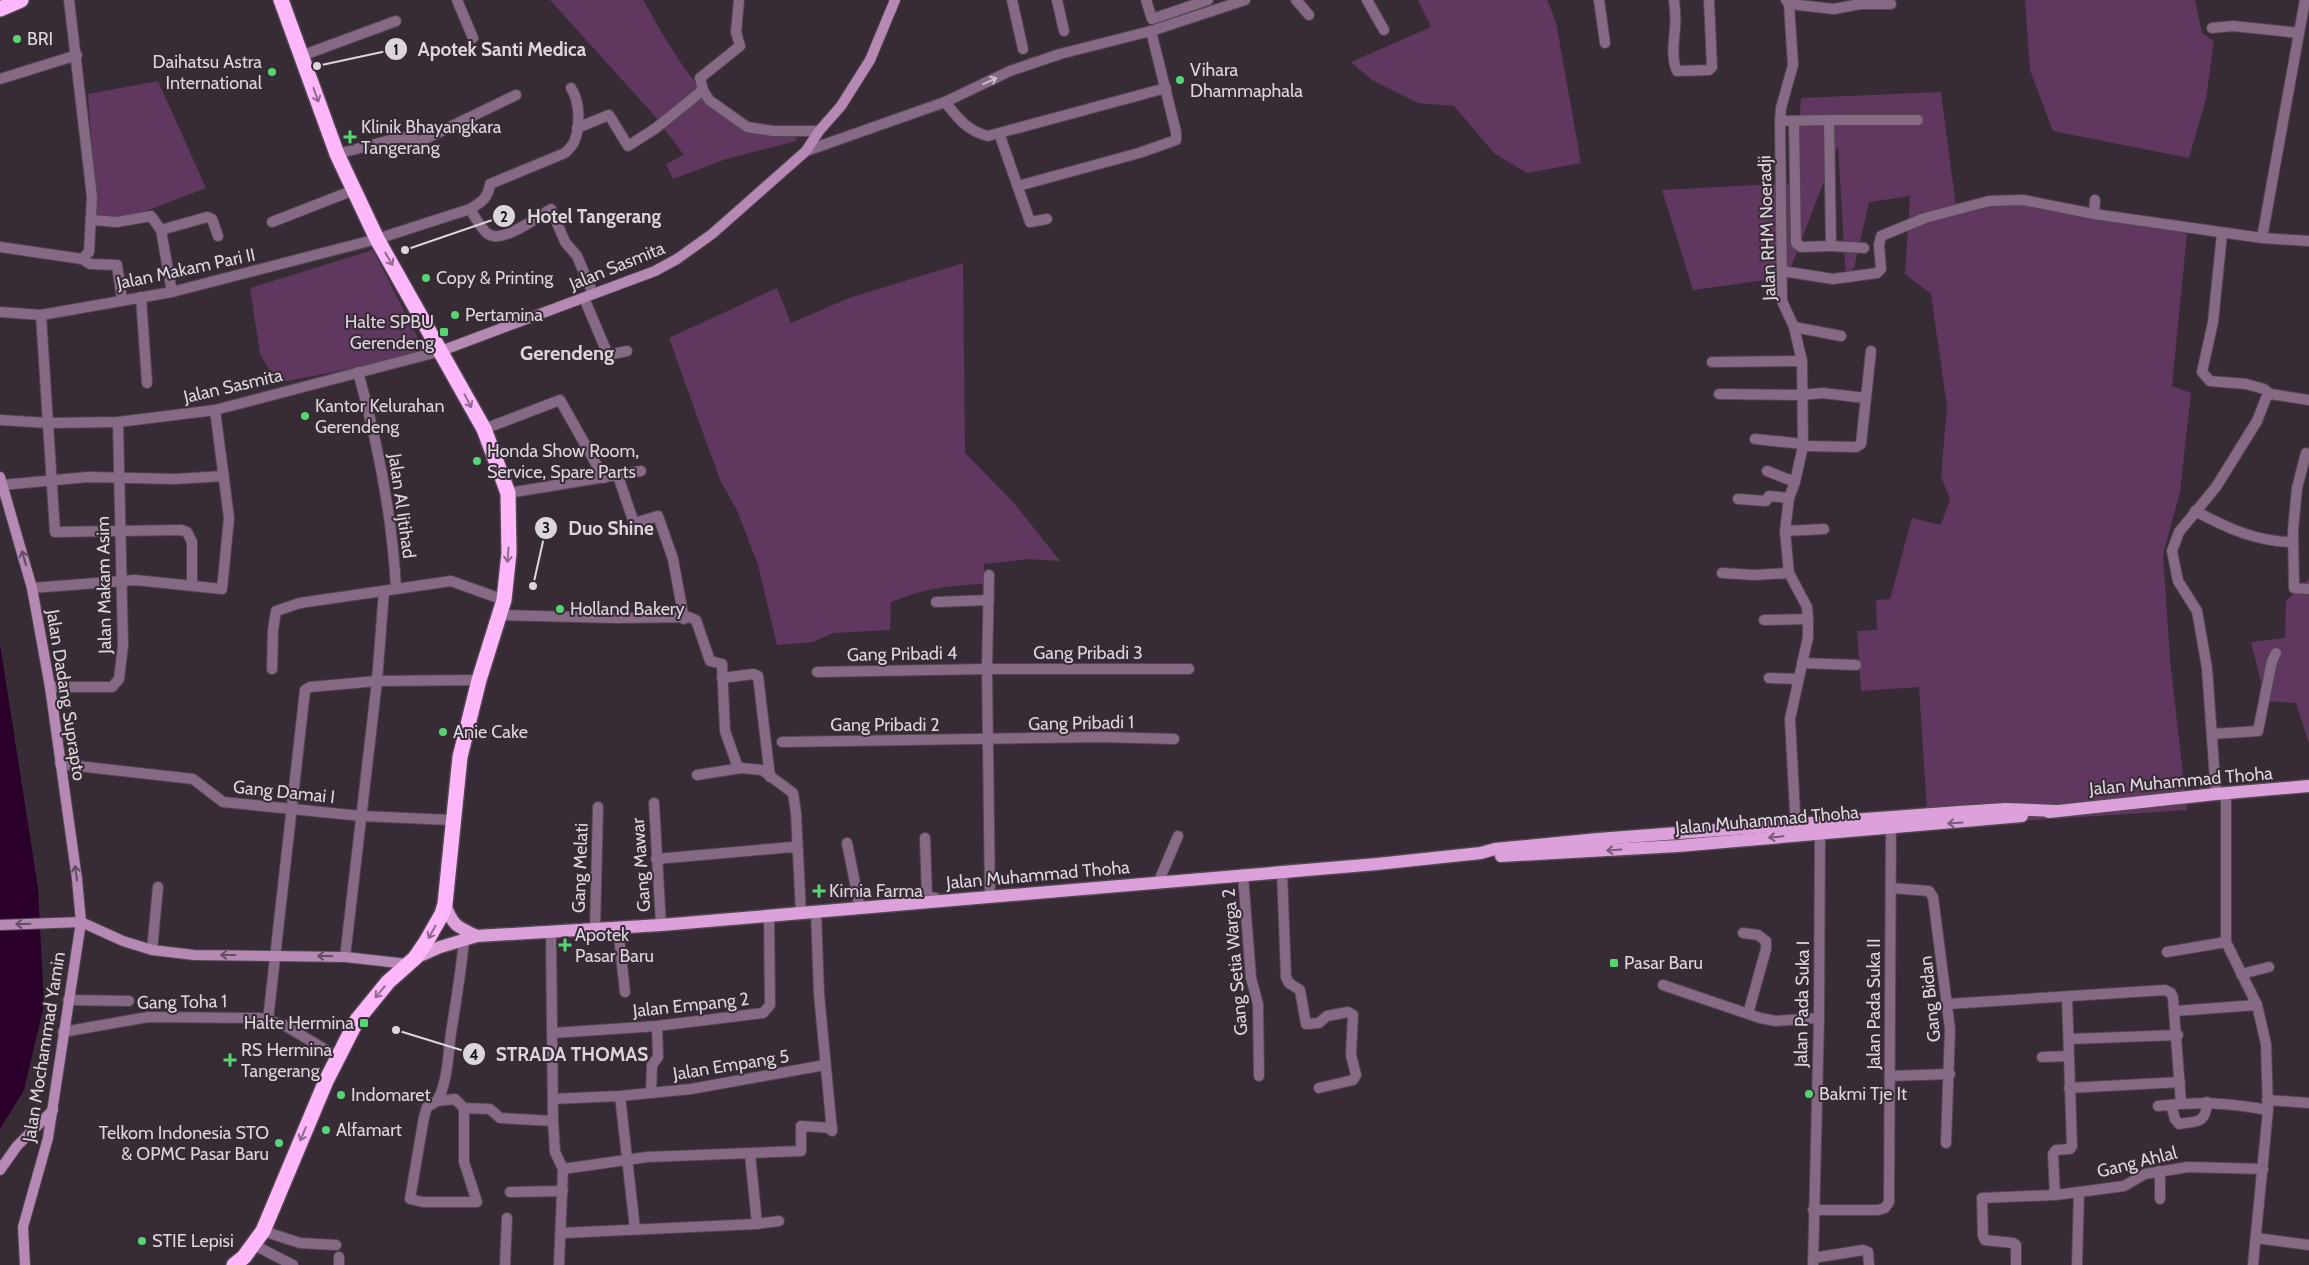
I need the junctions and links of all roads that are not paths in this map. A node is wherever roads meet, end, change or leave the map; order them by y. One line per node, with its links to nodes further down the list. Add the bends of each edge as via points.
1 (21, 0): 21 (highway)
2 (69, 0): 32 (street)
3 (280, 0): 33 (highway)
4 (457, 0): 29 (street)
5 (739, 0): 37 (street, via 736,32 740,46 700,78)
6 (895, 0): 45 (street, Jalan Sasmita, via 870,60 841,106)
7 (1012, 0): 31 (street)
8 (1057, 0): 27 (street)
9 (1146, 0): 24 (street)
10 (1208, 0): 24 (street)
11 (1245, 0): 19 (street)
12 (1296, 0): 22 (street)
13 (1367, 0): 26 (street)
14 (1598, 0): 30 (street)
15 (1674, 0): 16 (street, via 1673,46 1677,71 1693,72 1711,69)
16 (1709, 0)
17 (2305, 0): 28 (street)
18 (1787, 2): 20 (street, via 1834,9 1860,4); 42 (street, Jalan RHM Noeradji, via 1793,65)
19 (1227, 3): 24 (street)
20 (1892, 4)
21 (0, 9)
22 (1309, 15)
23 (396, 21): 33 (street)
24 (1153, 26): 36 (street); 39 (street, one-way to 24, via 1010,71)
25 (2212, 28): 28 (street, via 2233,26)
26 (1384, 30)
27 (1064, 31)
28 (2299, 33): 60 (street)
29 (472, 38)
30 (1605, 43)
31 (1022, 50)
32 (77, 55): 34 (street); 55 (street)
33 (301, 56): 48 (highway, one-way to 48)
34 (0, 79)
35 (571, 88): 44 (street, via 576,96)
36 (1166, 88): 46 (street); 49 (street, via 1176,132 1174,142)
37 (703, 90): 44 (street, via 628,146 609,115); 45 (street, via 709,100 747,127 772,132)
38 (516, 95): 48 (street, via 421,141 402,137)
39 (945, 102): 46 (street, via 962,124 976,133 988,136); 47 (street)
40 (1829, 120): 41 (street); 43 (street); 63 (street)
41 (1918, 120)
42 (1780, 122): 43 (street); 67 (street, Jalan RHM Noeradji)
43 (1794, 122): 63 (street, via 1796,243 1800,247)
44 (577, 128): 52 (street, via 573,144 565,153 490,184 488,196)
45 (818, 132): 47 (street, Jalan Sasmita)
46 (999, 133): 49 (street)
47 (808, 147): 69 (street, Jalan Sasmita, via 712,234 677,260)
48 (337, 154): 50 (highway)
49 (1018, 186): 54 (street, via 1030,222)
50 (354, 190): 56 (street); 61 (highway)
51 (2095, 200): 53 (street)
52 (470, 209): 61 (street, Jalan Makam Pari II); 69 (street, via 487,234 494,237 507,235 551,209 564,242 578,256)
53 (2094, 214): 58 (street); 67 (street, via 2023,200 1989,201 1925,218 1881,236 1881,269 1877,273 1833,279)
54 (1047, 219)
55 (92, 220): 57 (street, via 117,222 152,216); 66 (street, via 89,252)
56 (272, 222)
57 (161, 230): 59 (street, via 207,217 212,219); 68 (street)
58 (2222, 234): 60 (street); 83 (street, via 2213,322 2202,372 2210,381 2246,384)
59 (218, 236)
60 (2262, 238): 62 (street)
61 (377, 239): 68 (street, Jalan Makam Pari II); 76 (highway, one-way to 76)
62 (2309, 241)
63 (1831, 246): 65 (street)
64 (0, 248): 66 (street)
65 (1864, 248)
66 (82, 259): 71 (street, via 90,264 117,265)
67 (1782, 271): 74 (street, Jalan RHM Noeradji, via 1782,301)
68 (172, 292): 70 (street, Jalan Makam Pari II)
69 (589, 296): 76 (street, Jalan Sasmita); 78 (street, via 608,355)
70 (142, 297): 71 (street, Jalan Makam Pari II); 82 (street)
71 (122, 300): 73 (street, Jalan Makam Pari II)
72 (0, 312): 73 (street, Jalan Makam Pari II)
73 (41, 315): 91 (street)
74 (1794, 327): 75 (street); 79 (street, Jalan RHM Noeradji)
75 (1841, 336)
76 (441, 350): 81 (street, Jalan Sasmita); 92 (highway, one-way to 92)
77 (1871, 350): 86 (street)
78 (627, 351)
79 (1802, 361): 80 (street); 85 (street, Jalan RHM Noeradji)
80 (1712, 362)
81 (358, 372): 88 (street, Jalan Sasmita); 119 (street, Jalan Al Ijtihad, via 373,425 394,541)
82 (147, 383)
83 (2268, 393): 87 (street); 108 (street, via 2258,421 2216,487)
84 (1720, 394): 85 (street)
85 (1803, 395): 86 (street, via 1822,392); 94 (street, Jalan RHM Noeradji)
86 (1866, 398): 94 (street, via 1859,446)
87 (2309, 400)
88 (215, 410): 90 (street, Jalan Sasmita); 98 (street)
89 (0, 420): 91 (street, Jalan Sasmita)
90 (118, 422): 91 (street, Jalan Sasmita); 100 (street, Jalan Makam Asim)
91 (49, 423): 102 (street)
92 (484, 429): 101 (street, via 560,400); 105 (highway)
93 (1755, 439): 94 (street)
94 (1803, 445): 104 (street, Jalan RHM Noeradji)
95 (2306, 454): 112 (street, via 2298,488)
96 (641, 471): 99 (street)
97 (1767, 471): 104 (street)
98 (224, 476): 100 (street); 117 (street, via 229,518 222,589)
99 (618, 476): 101 (street); 127 (street, via 634,523 658,516 673,559)
100 (119, 478): 102 (street); 111 (street, Jalan Makam Asim)
101 (604, 478): 105 (street)
102 (50, 479): 103 (street); 111 (street, via 55,532)
103 (1, 481): 118 (street, Jalan Dadang Suprapto, one-way to 103)
104 (1795, 482): 106 (street, Jalan RHM Noeradji)
105 (508, 493): 126 (highway, one-way to 126, via 509,553)
106 (1789, 498): 107 (street, via 1770,496 1766,501); 110 (street, Jalan RHM Noeradji)
107 (1738, 499)
108 (2195, 511): 112 (street, via 2225,527 2270,542); 123 (street, via 2179,532 2172,551 2178,581)
109 (1824, 529): 110 (street)
110 (1785, 531): 114 (street, Jalan RHM Noeradji)
111 (120, 532): 116 (street, Jalan Makam Asim); 117 (street, via 187,532 192,542)
112 (2293, 542): 120 (street, via 2294,588)
113 (1722, 573): 114 (street)
114 (1789, 573): 129 (street, Jalan RHM Noeradji, via 1807,607)
115 (989, 575): 124 (street)
116 (121, 580): 117 (street); 118 (street); 142 (street, Jalan Makam Asim, via 123,646 119,679 112,687)
117 (192, 585)
118 (32, 588): 142 (street, Jalan Dadang Suprapto)
119 (396, 588): 121 (street); 126 (street, via 451,580)
120 (2309, 589)
121 (384, 591): 133 (street, via 300,603 276,611); 141 (street)
122 (2200, 598): 123 (street)
123 (2189, 599): 143 (street, via 2196,611 2207,668)
124 (989, 600): 125 (street); 134 (street)
125 (936, 602)
126 (502, 607): 127 (street); 139 (highway)
127 (684, 619): 137 (street, via 696,620 710,661 722,664)
128 (1764, 620): 129 (street)
129 (1808, 620): 131 (street, Jalan RHM Noeradji)
130 (2276, 653): 143 (street, via 2258,731)
131 (1802, 663): 132 (street); 140 (street, Jalan RHM Noeradji)
132 (1856, 665)
133 (272, 669)
134 (987, 669): 135 (street, Gang Pribadi 3); 136 (street, Gang Pribadi 4); 145 (street)
135 (1189, 669)
136 (817, 672)
137 (722, 678): 148 (street, via 725,731); 150 (street, via 758,676)
138 (1769, 678): 140 (street)
139 (479, 680): 141 (street); 157 (highway, via 460,757)
140 (1798, 680): 159 (street, Jalan RHM Noeradji, via 1790,719)
141 (377, 681): 155 (street, via 305,690); 156 (street)
142 (50, 687): 147 (street, Jalan Dadang Suprapto)
143 (2212, 734): 152 (street)
144 (1174, 739): 145 (street, Gang Pribadi 1)
145 (988, 740): 146 (street, Gang Pribadi 2); 171 (street)
146 (782, 742)
147 (60, 764): 155 (street, Gang Damai I, via 193,779 223,802); 178 (street, Jalan Dadang Suprapto, one-way to 147)
148 (740, 768): 149 (street); 150 (street, via 762,770)
149 (697, 775)
150 (770, 776): 164 (street, via 793,793)
151 (2309, 786): 152 (main road, Jalan Muhammad Thoha)
152 (2221, 793): 158 (main road, Jalan Muhammad Thoha, via 2056,811 2006,810); 187 (street)
153 (654, 803): 165 (street, Gang Mawar)
154 (598, 807): 182 (street, Gang Melati)
155 (290, 809): 156 (street, Gang Damai I); 190 (street)
156 (361, 816): 157 (street, Gang Damai I); 191 (street)
157 (452, 820): 173 (highway)
158 (1891, 822): 159 (main road, Jalan Muhammad Thoha); 160 (main road, Jalan Muhammad Thoha); 170 (street, Jalan Pada Suka II)
159 (1796, 830): 160 (main road, Jalan Muhammad Thoha); 166 (main road, Jalan Muhammad Thoha, via 1522,846 1377,864)
160 (1820, 834): 204 (street, Jalan Pada Suka I)
161 (1178, 836): 168 (street)
162 (925, 838): 172 (street, via 928,896 936,898)
163 (847, 843): 174 (street)
164 (797, 850): 165 (street, via 792,847); 176 (street)
165 (656, 859): 180 (street, Gang Mawar)
166 (1282, 871): 167 (main road, Jalan Muhammad Thoha); 219 (street, via 1286,977 1289,984 1300,990 1306,1024 1319,1023 1326,1016 1348,1012 1353,1015 1351,1055 1356,1075 1353,1080)
167 (1243, 875): 168 (main road, Jalan Muhammad Thoha); 216 (street, Gang Setia Warga 2, via 1251,978 1258,1004)
168 (1158, 883): 171 (main road, Jalan Muhammad Thoha)
169 (158, 886): 188 (street)
170 (1891, 888): 200 (street, Gang Bidan, via 1932,893); 217 (street, Jalan Pada Suka II)
171 (990, 898): 172 (main road, Jalan Muhammad Thoha)
172 (937, 902): 174 (main road, Jalan Muhammad Thoha)
173 (445, 904): 185 (main road, Jalan Muhammad Thoha, via 455,925); 192 (highway, one-way to 192, via 430,935)
174 (860, 908): 175 (main road, Jalan Muhammad Thoha)
175 (816, 912): 176 (main road, Jalan Muhammad Thoha); 214 (street)
176 (801, 913): 177 (main road, Jalan Muhammad Thoha)
177 (769, 916): 180 (main road, Jalan Muhammad Thoha); 206 (street, Jalan Empang 2, via 770,1005 763,1013)
178 (81, 922): 179 (street, one-way to 179); 188 (street); 198 (street, Jalan Mochammad Yamin)
179 (0, 925)
180 (661, 925): 181 (main road, Jalan Muhammad Thoha)
181 (618, 928): 182 (main road, Jalan Muhammad Thoha); 196 (street)
182 (595, 930): 183 (main road, Jalan Muhammad Thoha)
183 (551, 933): 185 (main road, Jalan Muhammad Thoha); 208 (street)
184 (1743, 933): 203 (street, via 1758,935 1766,942)
185 (477, 936): 186 (main road, Jalan Muhammad Thoha)
186 (464, 940): 192 (main road, Jalan Muhammad Thoha); 224 (street, via 442,1092)
187 (2226, 942): 189 (street); 194 (street)
188 (152, 950): 190 (street, one-way to 188, via 194,955)
189 (2167, 952)
190 (276, 955): 191 (street, one-way to 190); 205 (street)
191 (345, 957): 192 (street)
192 (412, 961): 212 (highway, one-way to 212, via 388,982 357,1020)
193 (2269, 967): 194 (street)
194 (2241, 974): 201 (street)
195 (1663, 985): 203 (street)
196 (625, 992)
197 (2067, 997): 200 (street); 202 (street, via 2165,990 2171,993); 210 (street)
198 (68, 1000): 199 (street); 207 (street, Jalan Mochammad Yamin)
199 (129, 1001)
200 (1948, 1004): 215 (street, Gang Bidan)
201 (2257, 1005): 202 (street); 228 (street, via 2266,1044)
202 (2175, 1011): 209 (street)
203 (1748, 1014): 204 (street, via 1776,1021)
204 (1819, 1018): 245 (street, Jalan Pada Suka I)
205 (268, 1020): 207 (street, Gang Toha 1, via 148,1017); 212 (street, Gang Toha 1, via 284,1024)
206 (657, 1026): 208 (street, Jalan Empang 2); 221 (street, via 658,1057 652,1066)
207 (63, 1032): 231 (street, Jalan Mochammad Yamin)
208 (552, 1033): 223 (street)
209 (2178, 1034): 210 (street); 218 (street)
210 (2070, 1039): 211 (street)
211 (2069, 1056): 213 (street); 220 (street)
212 (338, 1057): 250 (highway, one-way to 250)
213 (2042, 1057)
214 (825, 1065): 221 (street, Jalan Empang 5, via 724,1085); 234 (street, via 832,1129 801,1126 801,1151)
215 (1950, 1074): 217 (street); 233 (street, Gang Bidan)
216 (1259, 1076)
217 (1890, 1076): 245 (street, Jalan Pada Suka II, via 1888,1206 1878,1210)
218 (2180, 1082): 220 (street); 226 (street)
219 (1319, 1088)
220 (2068, 1088): 243 (street, via 2072,1146 2053,1152)
221 (650, 1094): 222 (street, Jalan Empang 5)
222 (620, 1096): 223 (street, Jalan Empang 5); 235 (street)
223 (552, 1099): 232 (street)
224 (437, 1101): 230 (street, via 455,1099); 230 (street, via 427,1107 424,1117 410,1199 477,1202 464,1162)
225 (2207, 1102): 226 (street); 226 (street, via 2202,1119 2179,1124 2175,1119); 228 (street)
226 (2176, 1104): 229 (street)
227 (2309, 1104): 228 (street)
228 (2268, 1105): 237 (street)
229 (2158, 1106)
230 (464, 1108): 232 (street, via 490,1109 500,1118)
231 (53, 1110): 238 (street, via 17,1146); 258 (street, Jalan Mochammad Yamin, via 23,1226)
232 (553, 1121): 236 (street, via 555,1152)
233 (1946, 1143)
234 (750, 1154): 235 (street, via 647,1156); 248 (street)
235 (629, 1160): 236 (street); 249 (street)
236 (562, 1169): 240 (street)
237 (2263, 1169): 239 (street, Gang Ahlal, via 2188,1166); 252 (street)
238 (0, 1170)
239 (2160, 1171): 242 (street, Gang Ahlal, via 2145,1174 2124,1186); 244 (street)
240 (563, 1191): 241 (street); 251 (street)
241 (510, 1192)
242 (2079, 1192): 243 (street, Gang Ahlal); 264 (street)
243 (2055, 1195): 263 (street, Gang Ahlal, via 1982,1198 1982,1236 1985,1240 2016,1245)
244 (2160, 1199)
245 (1813, 1210): 256 (street, Jalan Pada Suka I)
246 (507, 1218): 260 (street)
247 (779, 1221): 248 (street)
248 (757, 1224): 249 (street)
249 (635, 1229): 251 (street)
250 (263, 1231): 253 (highway); 254 (street, via 300,1243)
251 (562, 1232): 261 (street)
252 (2256, 1238): 255 (street); 265 (street)
253 (254, 1245): 257 (highway); 259 (street)
254 (336, 1245)
255 (2309, 1245)
256 (1813, 1262): 262 (street, via 1863,1250 1868,1252)
257 (239, 1263)
258 (25, 1265)
259 (293, 1265)
260 (505, 1265)
261 (559, 1265)
262 (1869, 1265)
263 (2016, 1265)
264 (2077, 1265)
265 (2253, 1265)

